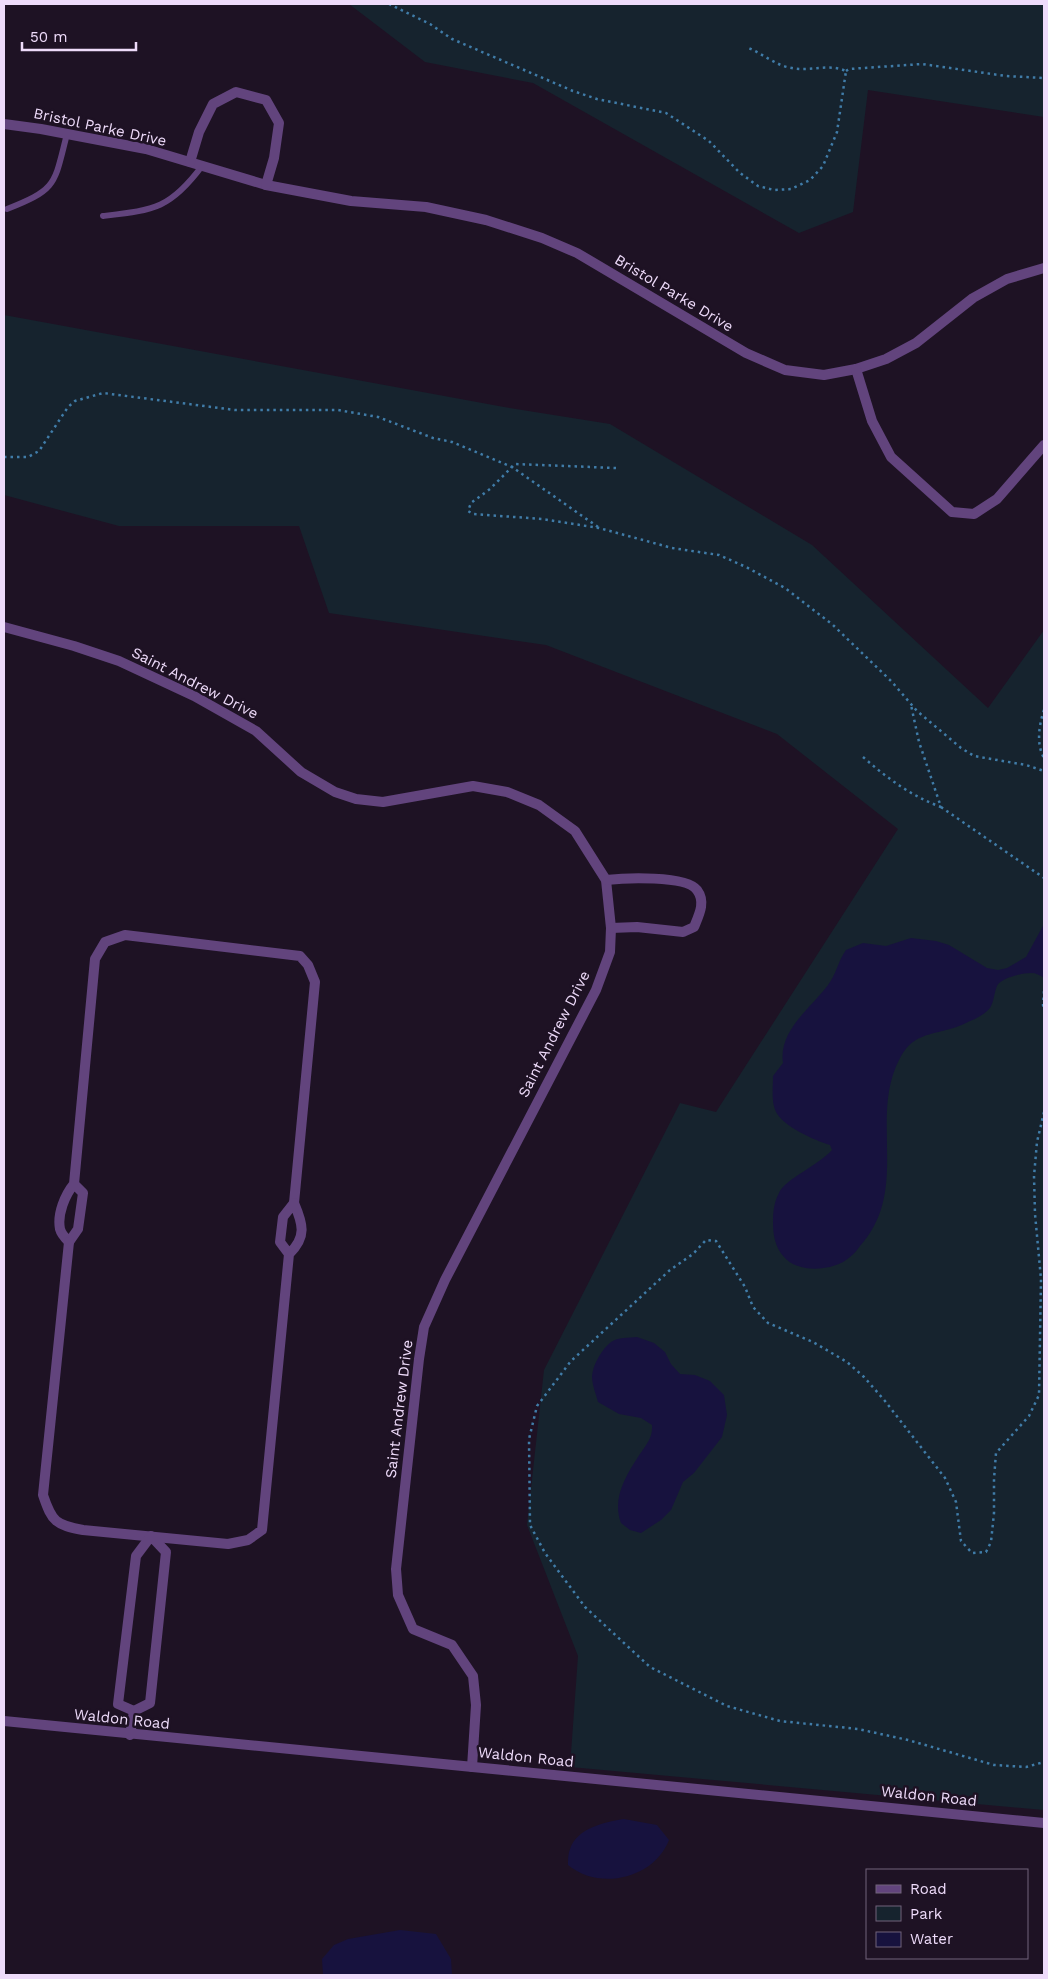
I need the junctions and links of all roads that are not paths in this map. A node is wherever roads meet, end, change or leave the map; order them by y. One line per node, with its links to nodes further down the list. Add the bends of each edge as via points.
1 (4, 124): 2 (street, Bristol Parke Drive)
2 (67, 134): 3 (street, Bristol Parke Drive, via 146,149); 6 (lane, via 51,186 34,198)
3 (190, 162): 4 (street, Bristol Parke Drive); 5 (street, via 199,132 213,104 236,92 266,100 278,123 274,158)
4 (202, 166): 5 (street, Bristol Parke Drive); 7 (lane, via 186,187 170,200 143,211)
5 (266, 185): 9 (street, Bristol Parke Drive, via 486,220 576,253 746,353 785,370 824,375)
6 (7, 209)
7 (103, 216)
8 (1044, 268): 9 (street, Bristol Parke Drive, via 1007,279 973,298 916,343 886,359)
9 (856, 369): 10 (street, via 872,421 891,457 952,512 974,514 997,499)
10 (1044, 445)
11 (4, 627): 12 (street, Saint Andrew Drive, via 119,661 194,696 256,731 301,772 335,792 356,799 383,802 473,786 508,792 539,805 575,831)
12 (606, 880): 13 (street, Saint Andrew Drive); 13 (street, via 627,878 681,882 696,888 701,898 701,910 694,927 683,932)
13 (611, 928): 22 (street, Saint Andrew Drive, via 610,952 596,990 445,1280 424,1327 396,1569 398,1596 413,1629 452,1645 473,1676 476,1705)
14 (74, 1184): 15 (street, via 96,959 105,942 125,936 300,956 308,965 315,982); 16 (street, via 66,1194 60,1229); 16 (street, via 83,1193 82,1209 78,1229)
15 (294, 1203): 17 (street, via 302,1222 299,1245); 17 (street, via 284,1217 280,1242)
16 (69, 1242): 18 (street, via 43,1495 49,1513 62,1526)
17 (289, 1254): 18 (street, via 262,1530 248,1540 228,1544)
18 (151, 1536): 19 (street, via 136,1556 118,1704); 19 (street, via 166,1552 150,1704)
19 (134, 1711): 21 (street)
20 (4, 1722): 21 (street, Waldon Road)
21 (130, 1735): 22 (street, Waldon Road)
22 (472, 1766): 23 (street, Waldon Road)
23 (1044, 1823)

